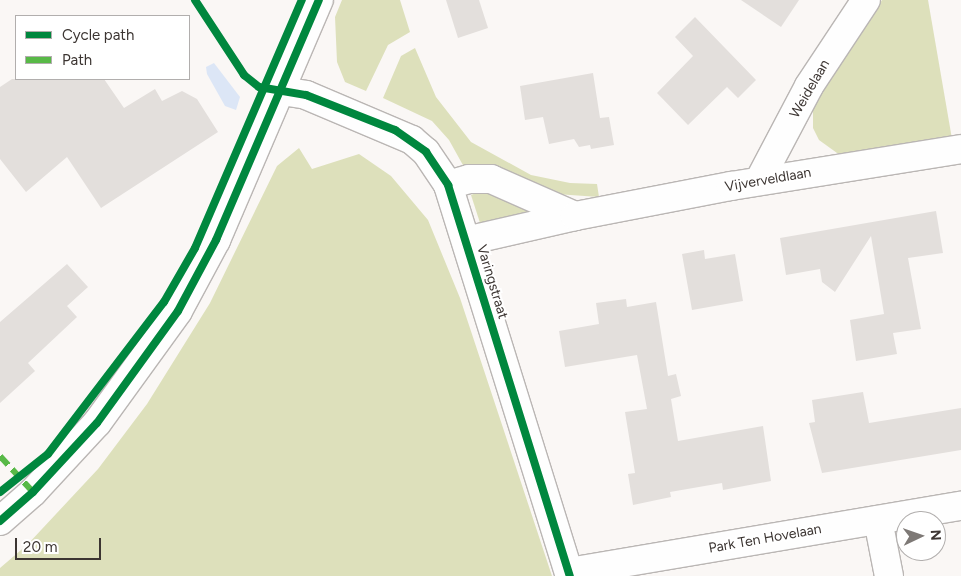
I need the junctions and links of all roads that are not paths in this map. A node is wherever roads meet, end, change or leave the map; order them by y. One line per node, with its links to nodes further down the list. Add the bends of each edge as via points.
1 (319, 0): 3 (street)
2 (866, 0): 5 (street, Weidelaan, via 809,86)
3 (282, 91): 6 (street, Varingstraat, via 306,95 412,140 426,152); 11 (street, via 216,240 178,311 97,423 33,492)
4 (961, 149): 5 (street, Vijverveldlaan)
5 (759, 181): 7 (street, Vijverveldlaan)
6 (448, 185): 7 (street, via 469,179 491,179); 8 (street, Varingstraat)
7 (575, 216): 8 (street, Vijverveldlaan)
8 (466, 241): 12 (street, Varingstraat)
9 (961, 506): 10 (street, Park Ten Hovelaan)
10 (878, 520): 12 (street, Park Ten Hovelaan); 13 (street)
11 (0, 521)
12 (570, 574)
13 (889, 576)

